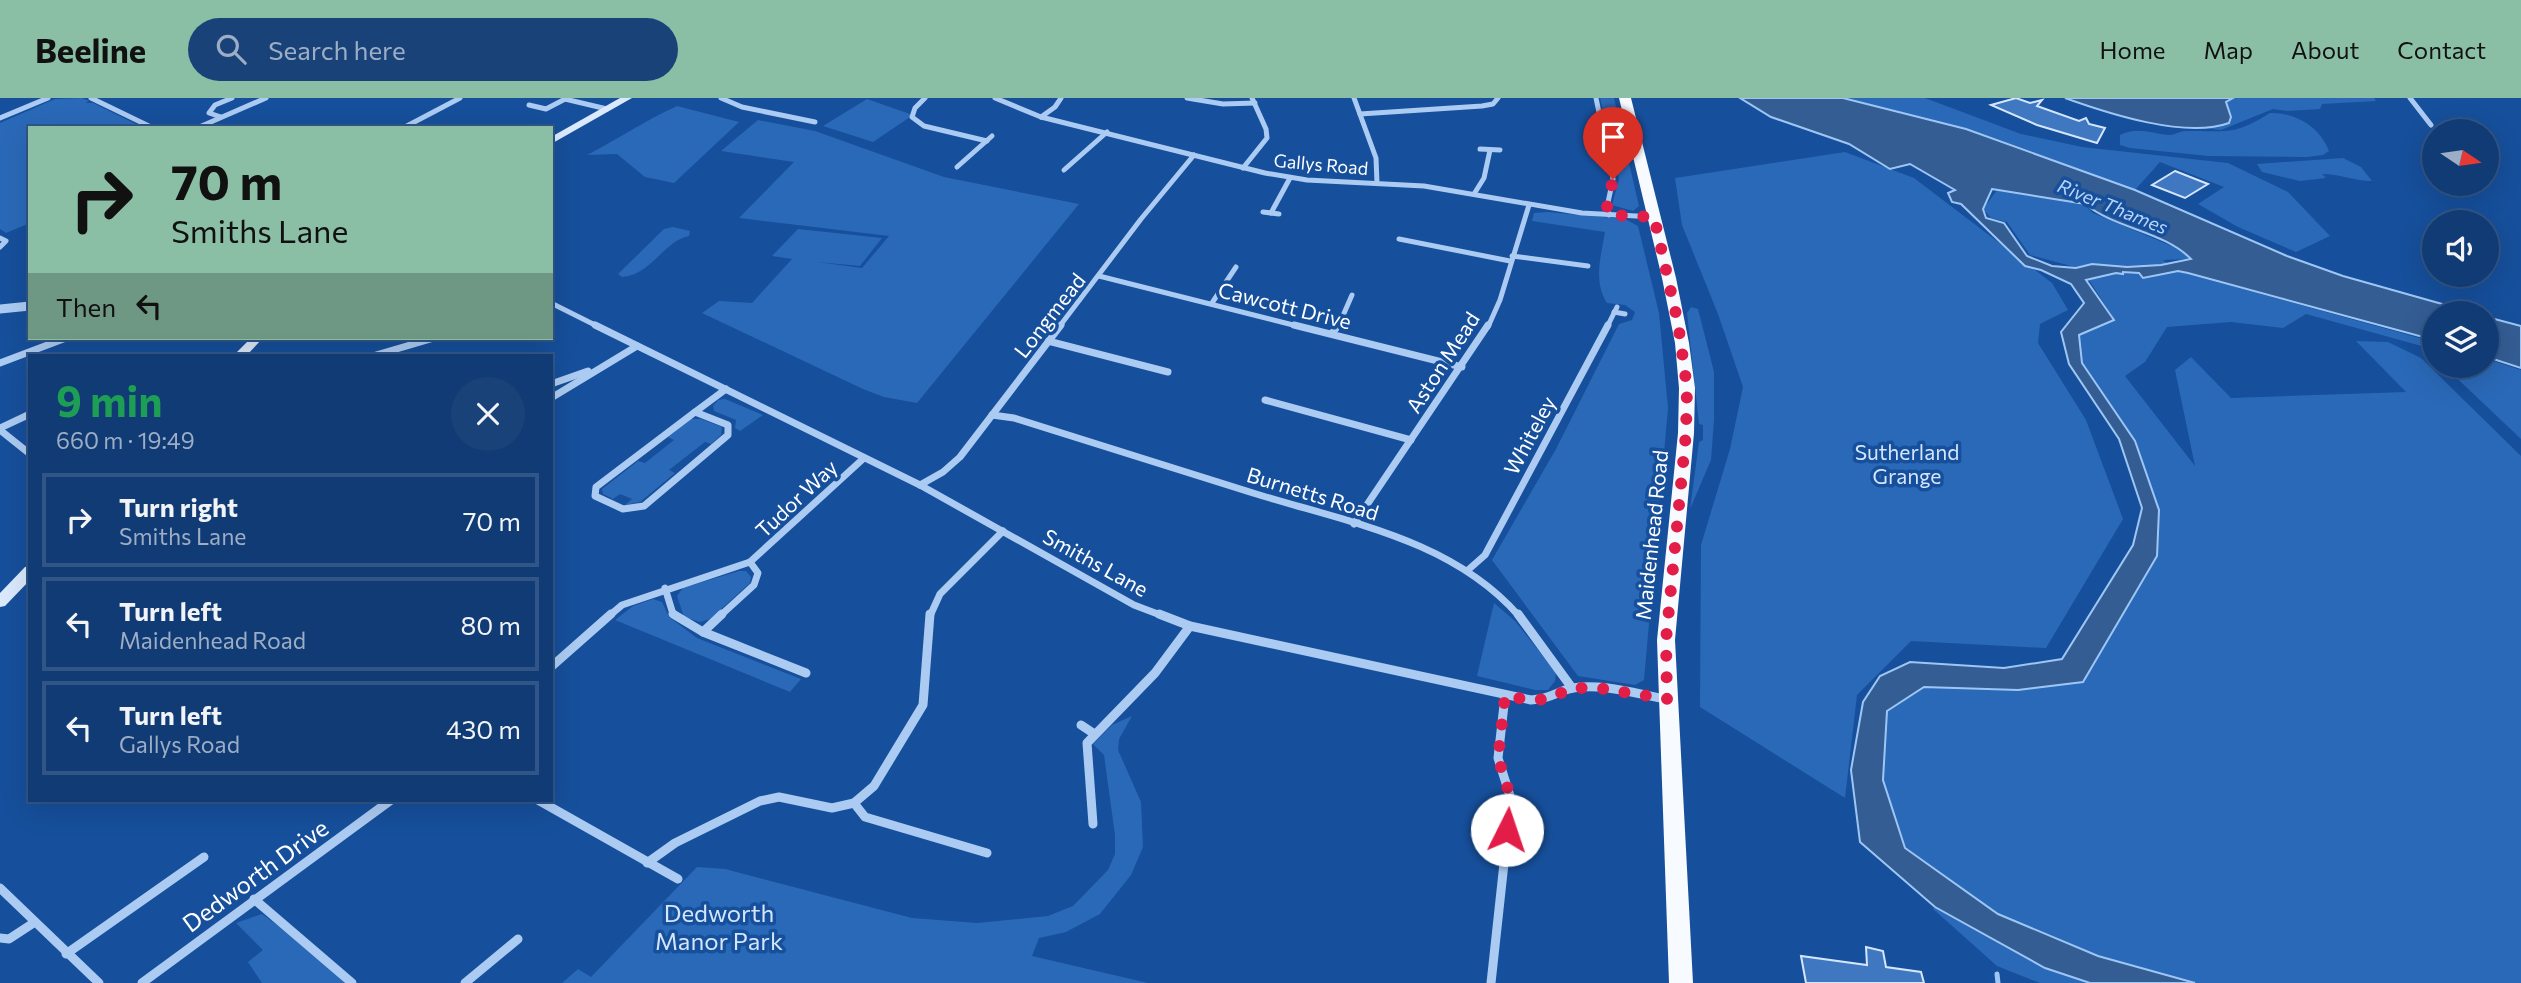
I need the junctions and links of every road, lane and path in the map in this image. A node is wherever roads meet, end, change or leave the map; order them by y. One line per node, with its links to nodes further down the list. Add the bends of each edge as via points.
1 (48, 98): 26 (street)
2 (91, 98): 19 (street)
3 (107, 98): 19 (street)
4 (232, 98): 24 (street, via 209,113)
5 (266, 98): 24 (street)
6 (460, 98): 31 (street)
7 (566, 98): 21 (street, via 546,109); 22 (street)
8 (627, 98): 22 (main road)
9 (721, 98): 28 (street)
10 (925, 98): 38 (street, via 912,117 924,126 990,139)
11 (995, 98): 25 (street, Gallys Road)
12 (1061, 98): 25 (street)
13 (1187, 98): 20 (street, via 1223,104)
14 (1354, 98): 23 (street)
15 (1498, 98): 23 (street, via 1482,106)
16 (1596, 98): 48 (street, via 1613,179)
17 (1625, 98): 49 (main road, Maidenhead Road)
18 (2410, 98): 27 (street)
19 (99, 101): 29 (street)
20 (1254, 101): 39 (street, via 1267,138)
21 (529, 105)
22 (607, 109): 33 (main road)
23 (1360, 114): 42 (street, via 1376,158)
24 (221, 117): 30 (street)
25 (1041, 117): 32 (street, Gallys Road)
26 (0, 118)
27 (2426, 119)
28 (815, 122)
29 (149, 126)
30 (201, 126)
31 (407, 126)
32 (1107, 131): 37 (street, Gallys Road); 40 (street, via 1067,171)
33 (553, 140)
34 (1480, 149): 35 (street)
35 (1490, 150): 36 (street); 43 (street, via 1484,178)
36 (1500, 150)
37 (1194, 155): 39 (street, Gallys Road); 56 (street, Longmead)
38 (957, 167)
39 (1243, 168): 41 (street, Gallys Road)
40 (1057, 169)
41 (1290, 178): 42 (street, Gallys Road); 46 (street)
42 (1377, 183): 43 (street, Gallys Road)
43 (1474, 194): 44 (street, Gallys Road)
44 (1529, 205): 48 (street, Gallys Road); 53 (street, Aston Mead)
45 (1263, 212): 46 (street)
46 (1271, 213): 47 (street)
47 (1279, 214)
48 (1609, 215): 49 (street, Gallys Road)
49 (1654, 217): 100 (main road, Maidenhead Road, via 1682,343 1687,388 1666,640)
50 (0, 238): 52 (street, via 6,241)
51 (1399, 239): 53 (street)
52 (0, 247)
53 (1511, 259): 54 (street); 73 (street, Aston Mead, via 1495,310)
54 (1588, 266)
55 (1236, 267): 58 (street)
56 (1099, 276): 58 (street, Cawcott Drive); 67 (street, Longmead)
57 (1353, 295): 63 (street)
58 (1212, 303): 63 (street, Cawcott Drive)
59 (553, 304): 68 (street, Smiths Lane)
60 (28, 306): 61 (street)
61 (0, 309)
62 (1625, 314): 90 (street, Whiteley, via 1616,309 1485,555)
63 (1332, 333): 73 (street, Cawcott Drive)
64 (61, 340): 71 (street)
65 (255, 340): 69 (main road)
66 (427, 340): 70 (street)
67 (1048, 341): 74 (street); 81 (street, Longmead)
68 (637, 346): 72 (street); 76 (street, Smiths Lane)
69 (241, 354)
70 (379, 354)
71 (0, 363)
72 (602, 366): 75 (street); 77 (street)
73 (1462, 367): 83 (street, Aston Mead)
74 (1168, 372)
75 (553, 383)
76 (726, 389): 79 (street); 85 (street, Smiths Lane)
77 (553, 397)
78 (1265, 399): 83 (street)
79 (695, 412): 79 (street, via 596,487 595,496 623,509 643,506 728,435 728,425)
80 (28, 415): 82 (street)
81 (992, 415): 86 (street, Longmead, via 960,457); 87 (street, Burnetts Road)
82 (0, 429): 84 (street)
83 (1411, 440): 87 (street, Aston Mead)
84 (28, 452)
85 (864, 458): 86 (street, Smiths Lane); 89 (street, Tudor Way)
86 (920, 485): 88 (street, Smiths Lane)
87 (1354, 524): 90 (street, Burnetts Road, via 1441,555)
88 (1003, 531): 94 (street, Smiths Lane, via 1134,605); 105 (street, via 940,594 930,615 923,705 874,786)
89 (750, 562): 92 (street, Tudor Way); 95 (street, Tudor Way, via 758,573 754,585)
90 (1468, 570): 98 (street, Burnetts Road, via 1537,635)
91 (28, 573): 93 (main road)
92 (665, 588): 95 (street, via 673,614); 96 (street, Tudor Way, via 622,605)
93 (0, 602)
94 (1190, 626): 99 (street, Smiths Lane); 102 (street, via 1179,645)
95 (703, 632): 97 (street)
96 (553, 665)
97 (806, 673)
98 (1572, 688): 99 (street, Smiths Lane, via 1548,699); 100 (street, Smiths Lane)
99 (1505, 696): 121 (street, via 1498,758 1511,799)
100 (1667, 699): 122 (main road, Maidenhead Road)
101 (1080, 724): 102 (street)
102 (1093, 733): 106 (street, via 1087,743)
103 (388, 802): 112 (street, Dedworth Drive)
104 (541, 802): 109 (street)
105 (854, 803): 107 (street, via 865,817); 109 (street, via 832,808 779,797 760,801 676,843)
106 (1093, 824)
107 (987, 853)
108 (204, 857): 116 (street)
109 (647, 863): 110 (street)
110 (678, 880)
111 (0, 888): 113 (street)
112 (254, 899): 118 (street, Dedworth Drive); 119 (street)
113 (34, 922): 114 (street, via 9,939); 116 (street)
114 (0, 938)
115 (518, 939): 120 (street)
116 (66, 954): 117 (street)
117 (99, 983)
118 (142, 983)
119 (352, 983)
120 (465, 983)
121 (1491, 983)
122 (1681, 983)

